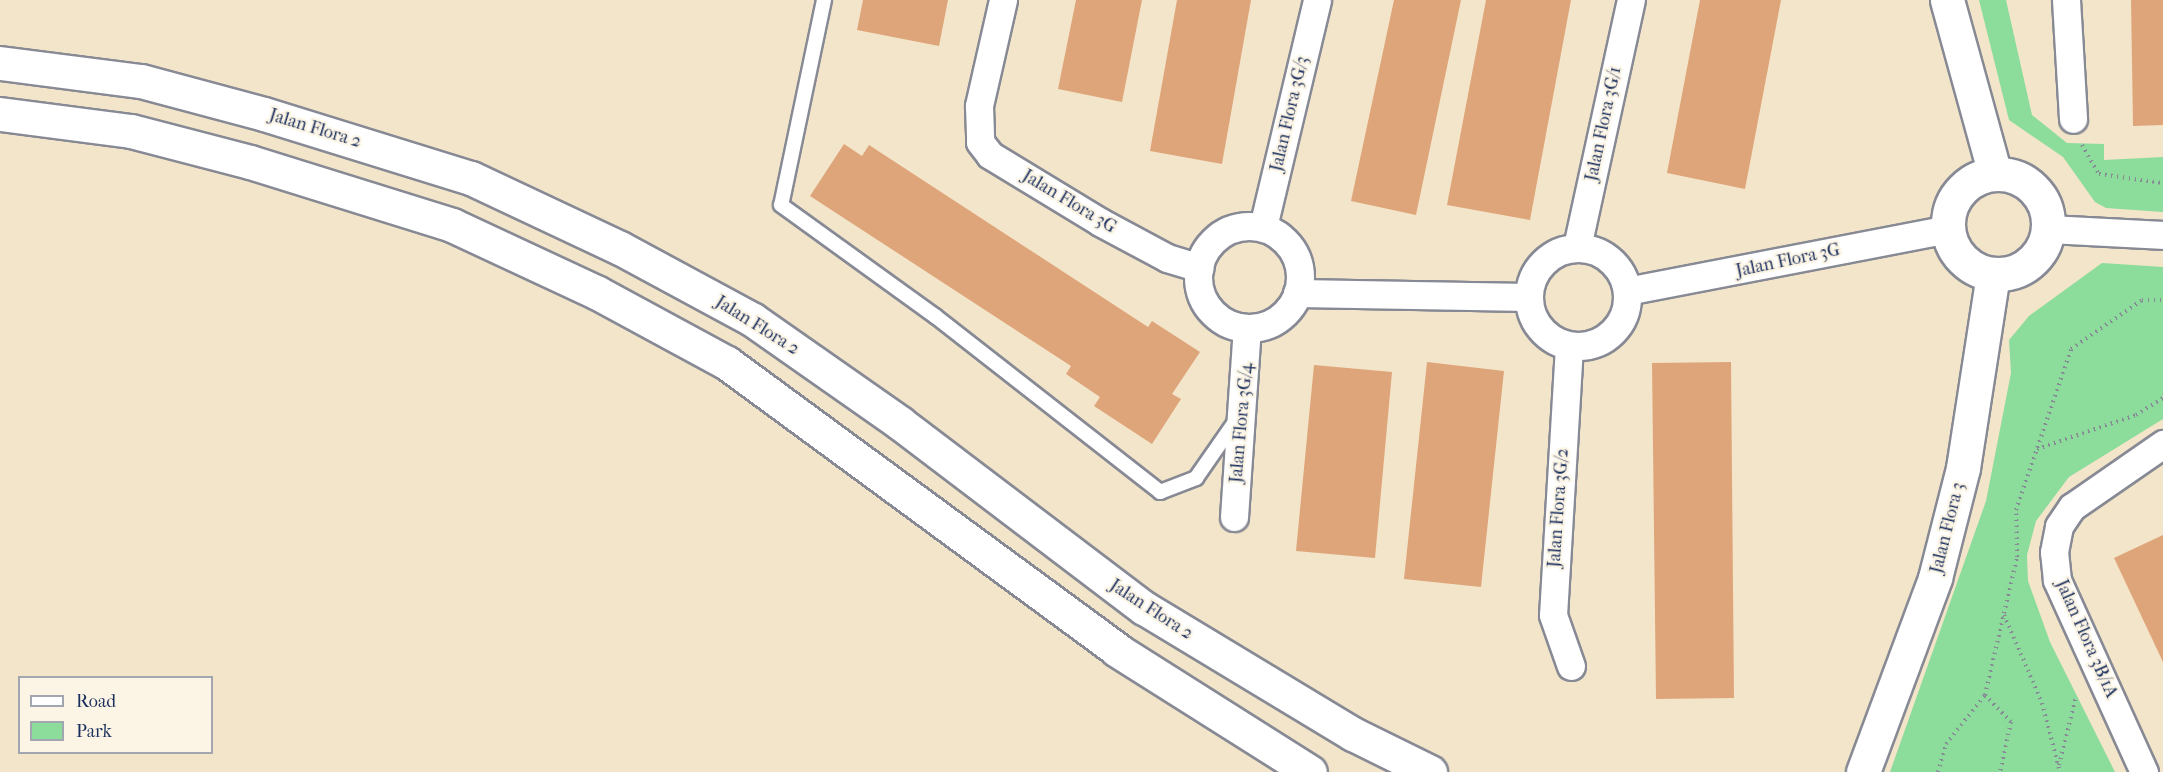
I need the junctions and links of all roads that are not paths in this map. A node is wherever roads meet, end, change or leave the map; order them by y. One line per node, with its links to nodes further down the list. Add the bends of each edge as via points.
1 (824, 0): 23 (lane, via 781,205 935,316 1160,492 1196,478)
2 (1003, 0): 16 (street, Jalan Flora 3G, via 979,106 980,142 990,155 1167,258)
3 (1317, 0): 11 (street, Jalan Flora 3G/3)
4 (1631, 0): 15 (street, Jalan Flora 3G/1)
5 (1947, 0): 10 (street)
6 (2066, 0): 9 (street)
7 (0, 63): 28 (street, Jalan Flora 2, via 141,81 264,114 471,178 620,248 753,320 900,423 1144,608 1353,734)
8 (0, 114): 27 (street, via 131,131 250,162 452,225 598,293 727,363 1107,644)
9 (2073, 119)
10 (1995, 174): 12 (street, via 1964,187 1954,201); 13 (street, via 2028,184 2046,212)
11 (1263, 227): 16 (street, via 1222,233); 19 (street, via 1294,253)
12 (1948, 229): 17 (street, via 1957,254); 18 (street, Jalan Flora 3G)
13 (2048, 229): 14 (street); 17 (street, via 2039,251 2023,267)
14 (2163, 235)
15 (1577, 247): 18 (street, via 1610,260); 20 (street, via 1562,250 1538,268)
16 (1198, 268): 21 (street, via 1200,292 1213,314)
17 (1993, 274): 29 (street, Jalan Flora 3, via 1963,468 1935,578)
18 (1627, 291): 22 (street, via 1626,306 1612,333 1584,346)
19 (1297, 293): 20 (street); 21 (street, via 1283,315)
20 (1529, 297): 22 (street, via 1536,323)
21 (1247, 328): 23 (street, Jalan Flora 3G/4)
22 (1569, 345): 26 (street, Jalan Flora 3G/2, via 1553,615)
23 (1243, 410): 25 (street, Jalan Flora 3G/4)
24 (2163, 444): 30 (street, Jalan Flora 3B/1A, via 2072,507 2059,526 2056,580)
25 (1234, 517)
26 (1571, 666)
27 (1298, 768)
28 (1430, 772)
29 (1863, 772)
30 (2144, 772)

